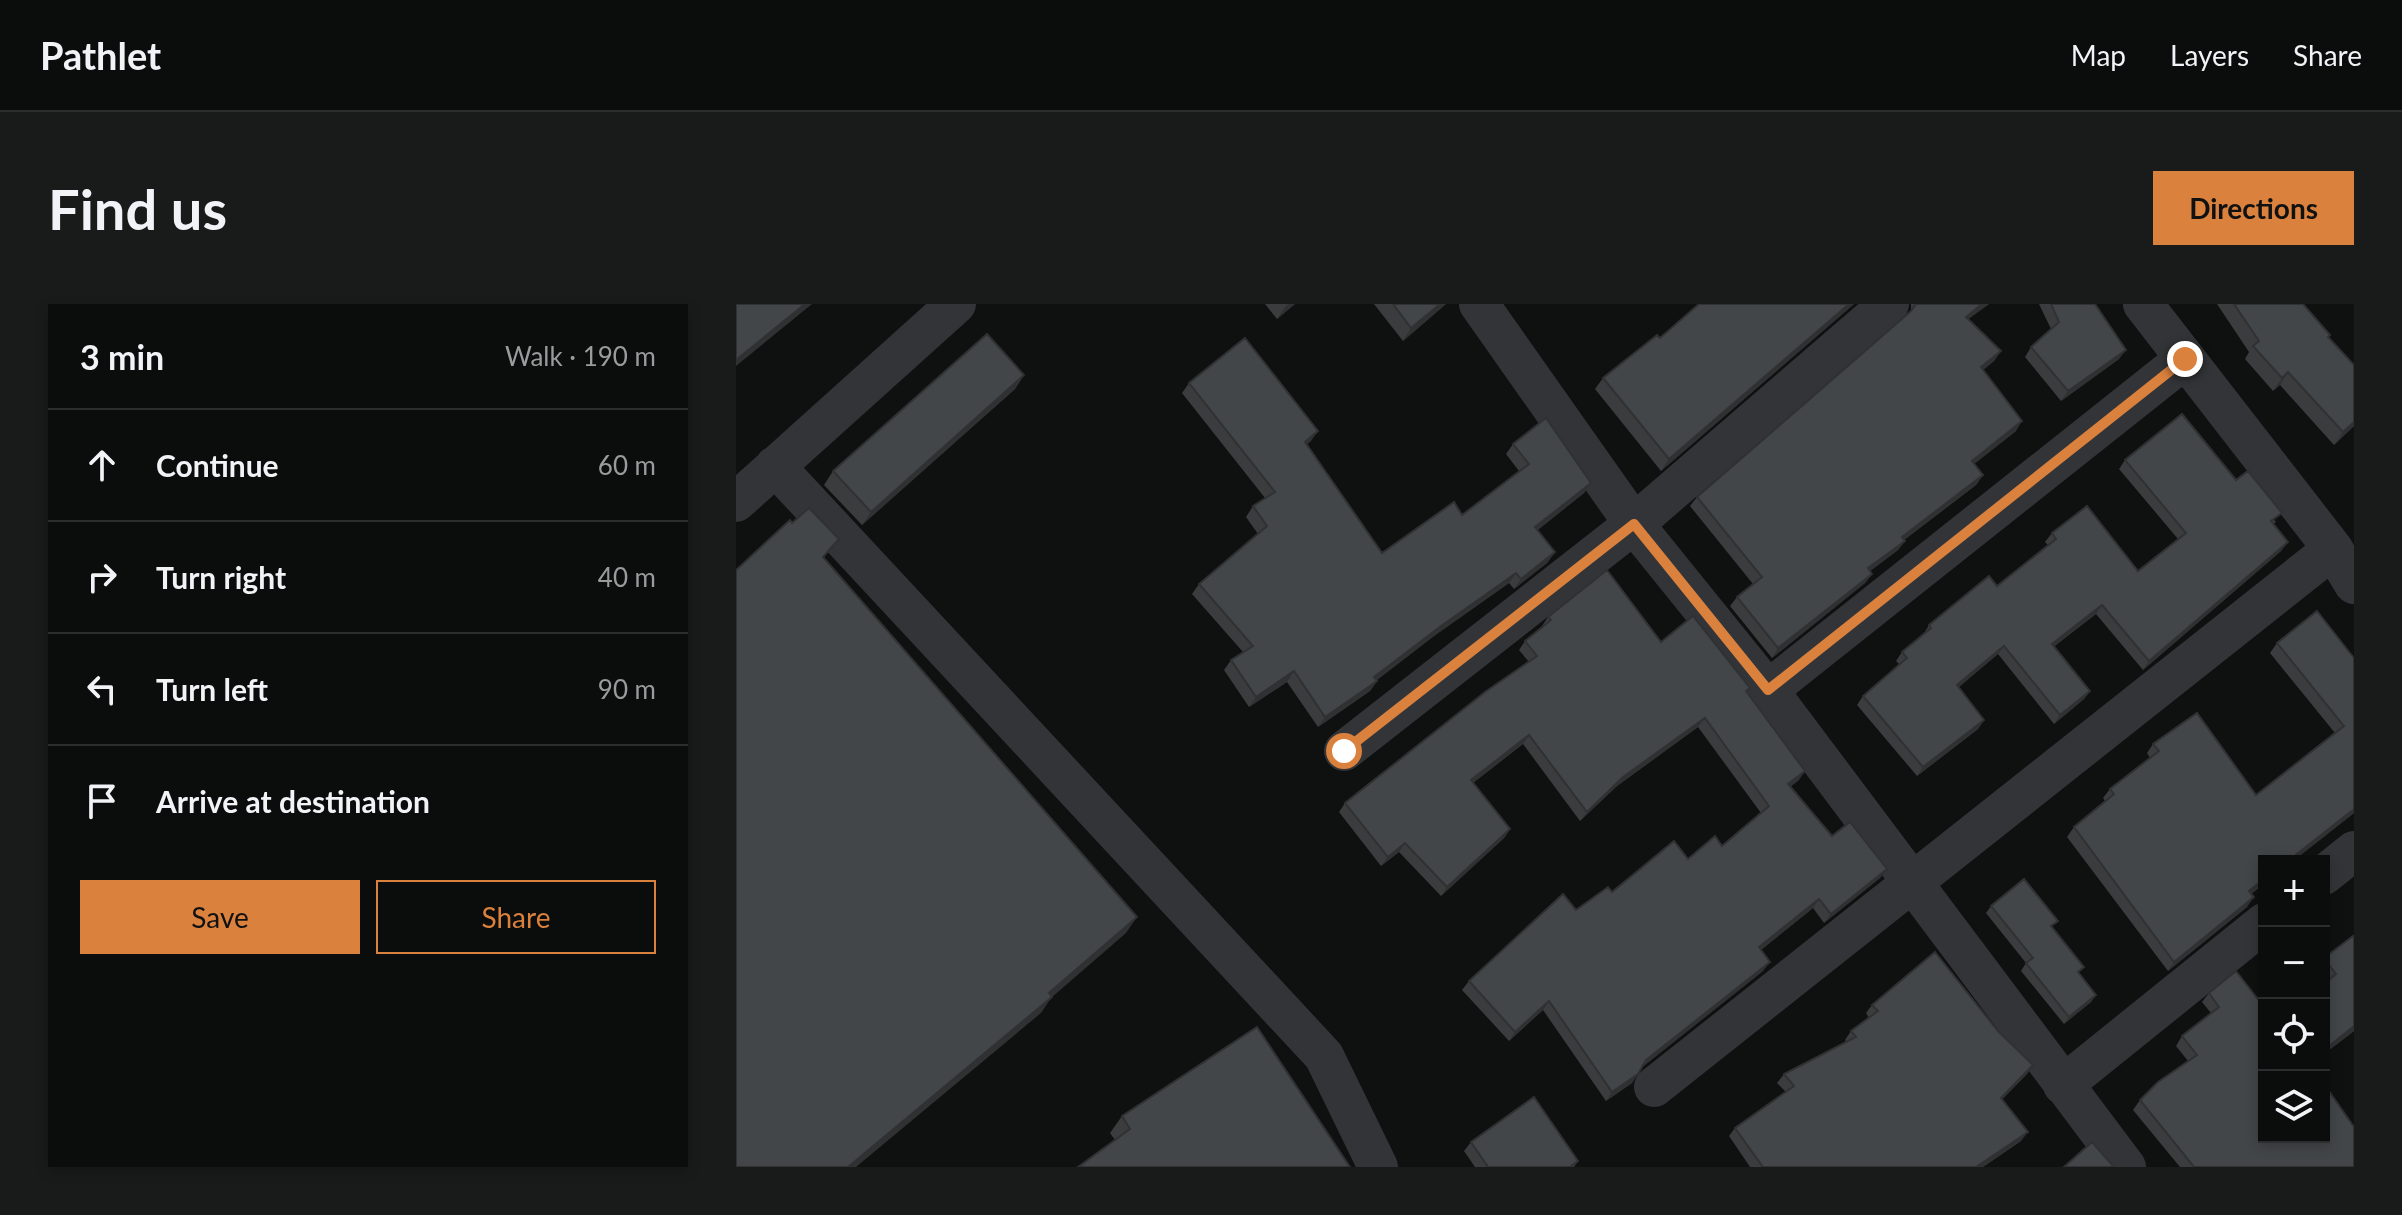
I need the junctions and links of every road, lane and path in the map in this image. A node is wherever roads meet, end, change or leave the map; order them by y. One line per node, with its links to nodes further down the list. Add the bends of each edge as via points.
1 (956, 304): 6 (street)
2 (1479, 304): 8 (street)
3 (1889, 304): 8 (street)
4 (2143, 304): 5 (street)
5 (2185, 359): 9 (street); 11 (street)
6 (775, 466): 7 (street); 19 (street, via 1324,1056)
7 (736, 502)
8 (1634, 524): 11 (street); 12 (street)
9 (2333, 549): 10 (street); 15 (street)
10 (2354, 584)
11 (1768, 690): 15 (street)
12 (1344, 751)
13 (2354, 851): 14 (street)
14 (2330, 870)
15 (1912, 883): 17 (street); 18 (street)
16 (2259, 927): 17 (street)
17 (2063, 1085): 20 (street)
18 (1654, 1087)
19 (1378, 1167)
20 (2126, 1167)

